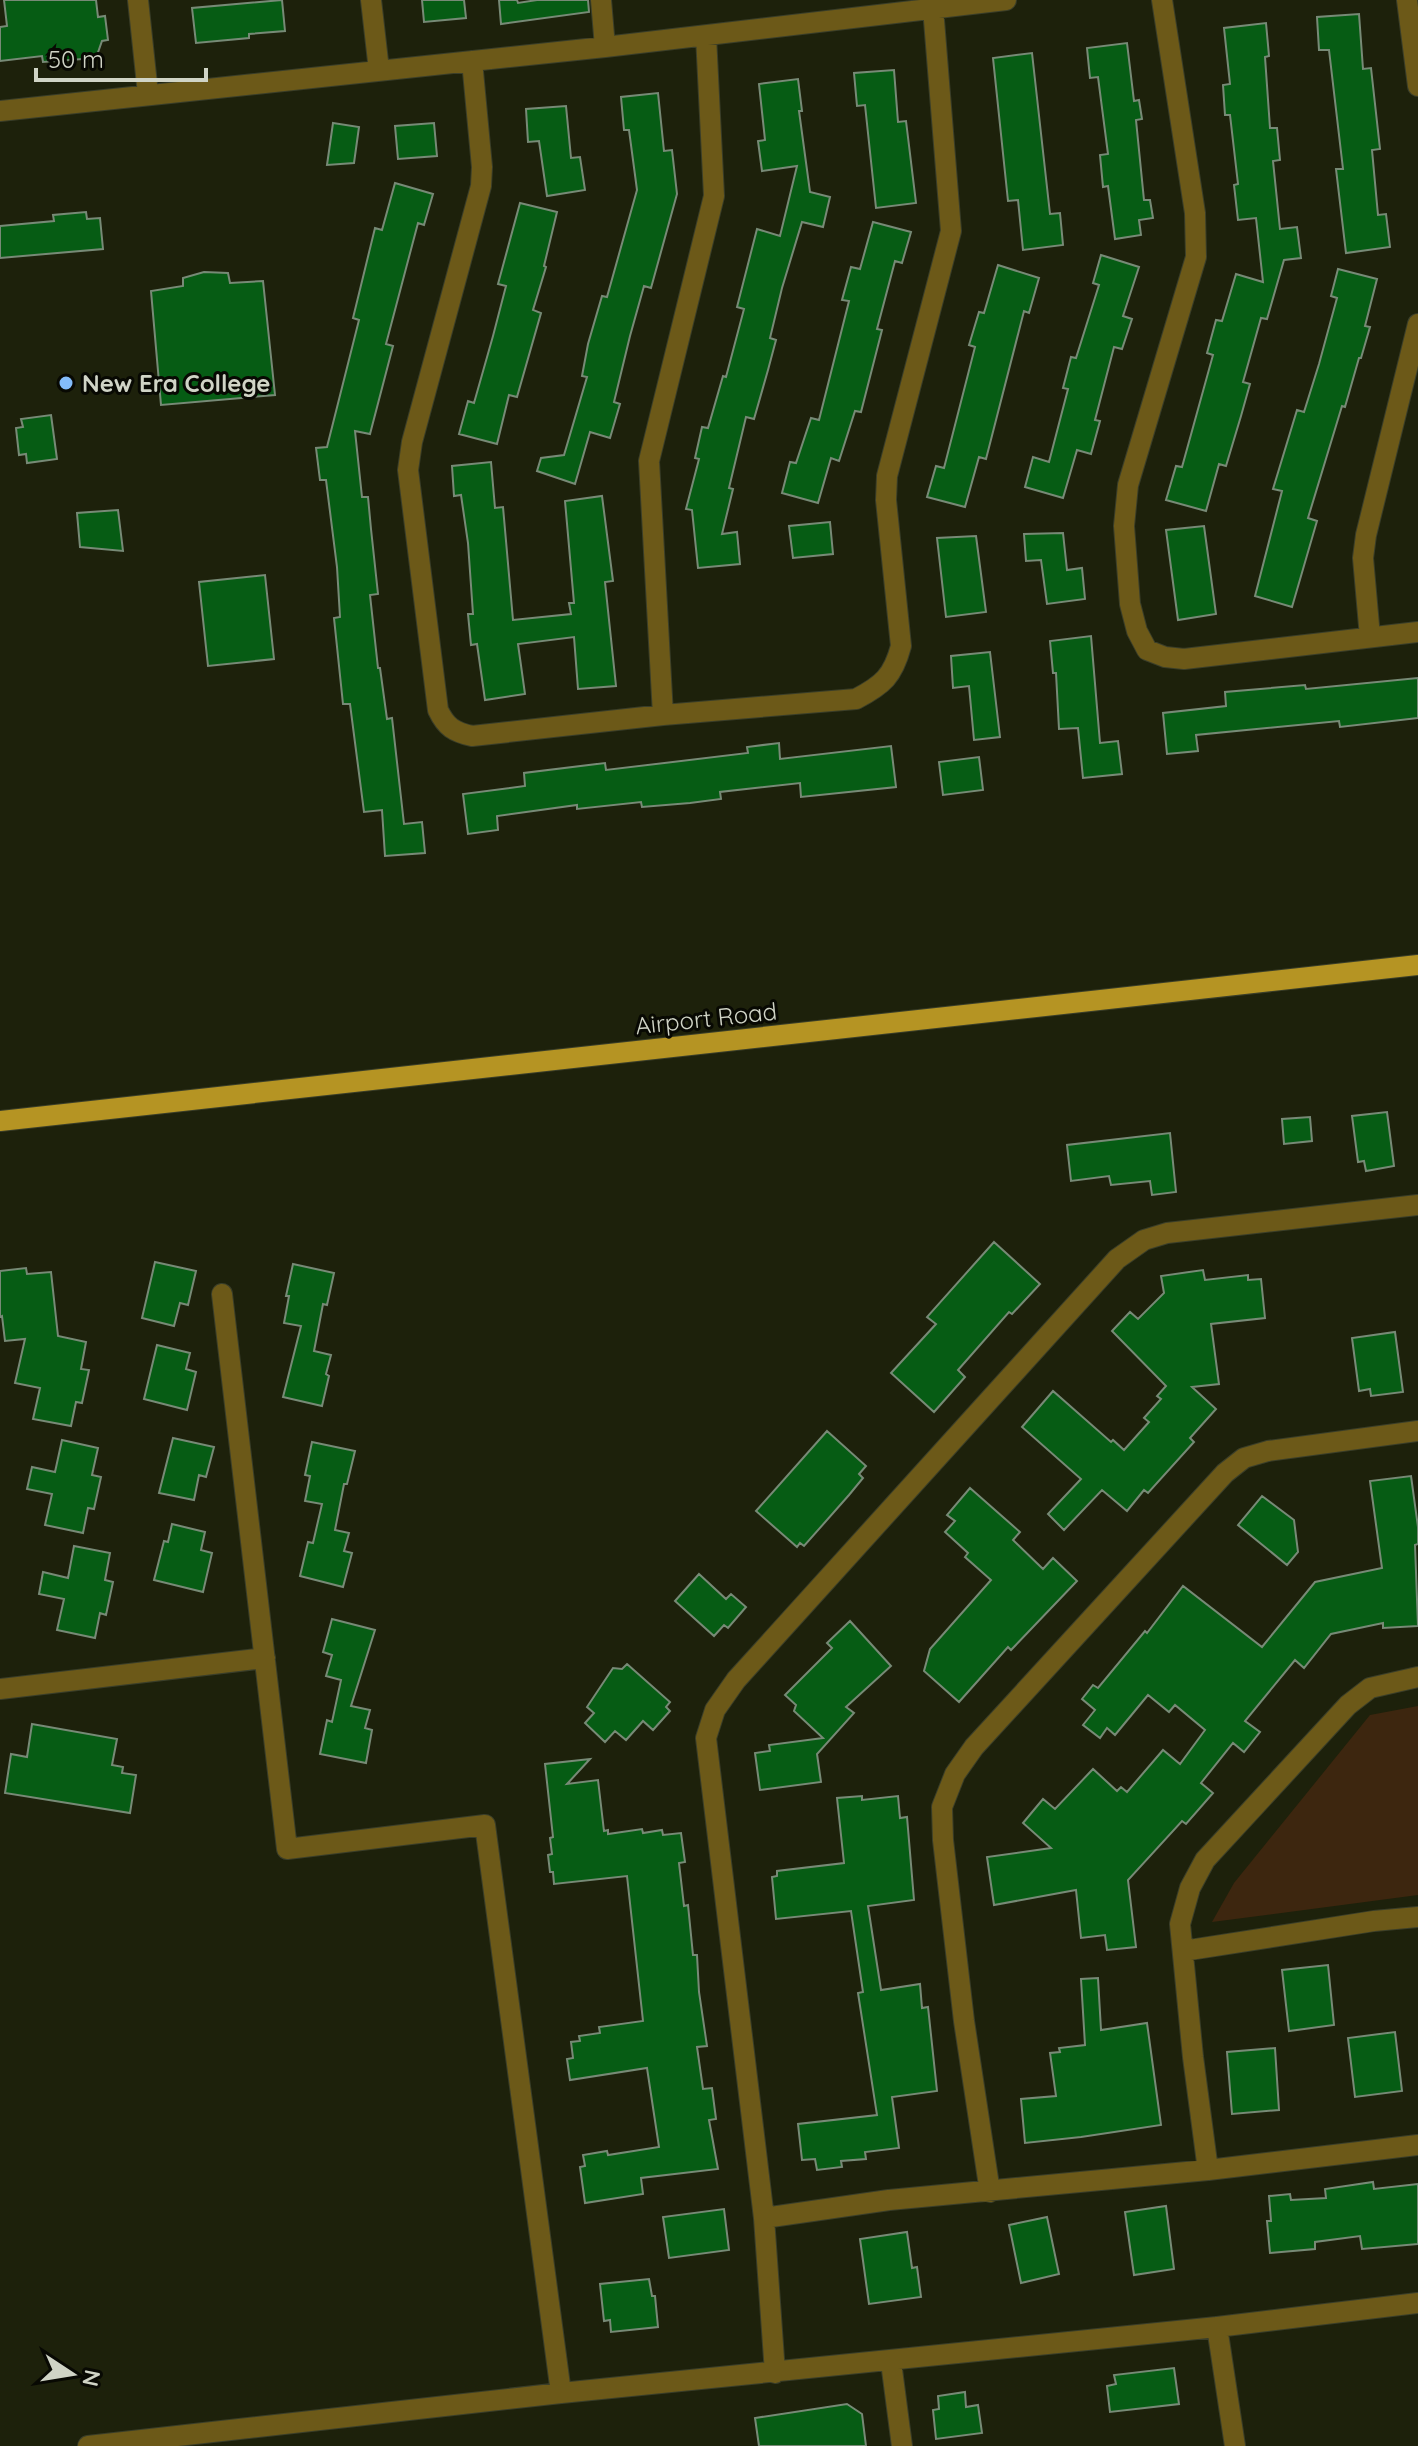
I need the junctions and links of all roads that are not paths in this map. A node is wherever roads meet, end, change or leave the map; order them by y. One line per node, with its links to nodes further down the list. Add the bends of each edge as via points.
1 (138, 0): 14 (street)
2 (371, 0): 12 (street)
3 (601, 0): 10 (street)
4 (1006, 0): 7 (street)
5 (1162, 0): 18 (street, via 1195,213 1196,257 1125,505 1130,604 1137,631 1147,650 1184,659)
6 (1407, 0): 13 (street)
7 (933, 8): 8 (street); 19 (street, via 951,231 887,476 901,646 896,666 880,687 856,699)
8 (839, 9): 9 (street)
9 (706, 36): 10 (street); 19 (street, via 714,196 649,461)
10 (605, 47): 11 (street)
11 (472, 61): 12 (street); 19 (street, via 481,186 408,470 438,710 455,732 472,736)
12 (379, 70): 14 (street)
13 (1418, 86)
14 (148, 94): 15 (street)
15 (0, 111)
16 (1418, 324): 18 (street, via 1366,535)
17 (1418, 632): 18 (street)
18 (1370, 637)
19 (663, 715)
20 (1418, 965): 21 (main road, Airport Road)
21 (0, 1121)
22 (1418, 1205): 33 (street, via 1167,1233 1144,1240 1117,1259 736,1680 715,1710 706,1738)
23 (222, 1294): 25 (street)
24 (1418, 1431): 32 (street, via 1244,1458 974,1747 955,1774 942,1807 943,1840)
25 (265, 1658): 27 (street); 38 (street, via 287,1849 485,1825)
26 (1418, 1677): 29 (street, via 1370,1688 1348,1705 1205,1860 1180,1924)
27 (0, 1689)
28 (1418, 1917): 29 (street)
29 (1183, 1951): 31 (street)
30 (1418, 2145): 31 (street)
31 (1208, 2170): 32 (street)
32 (990, 2192): 33 (street)
33 (764, 2218): 37 (street)
34 (1418, 2303): 35 (street)
35 (1217, 2327): 36 (street); 41 (street)
36 (891, 2362): 37 (street); 40 (street)
37 (775, 2373): 38 (street)
38 (561, 2393): 39 (street)
39 (88, 2446)
40 (902, 2446)
41 (1235, 2446)

